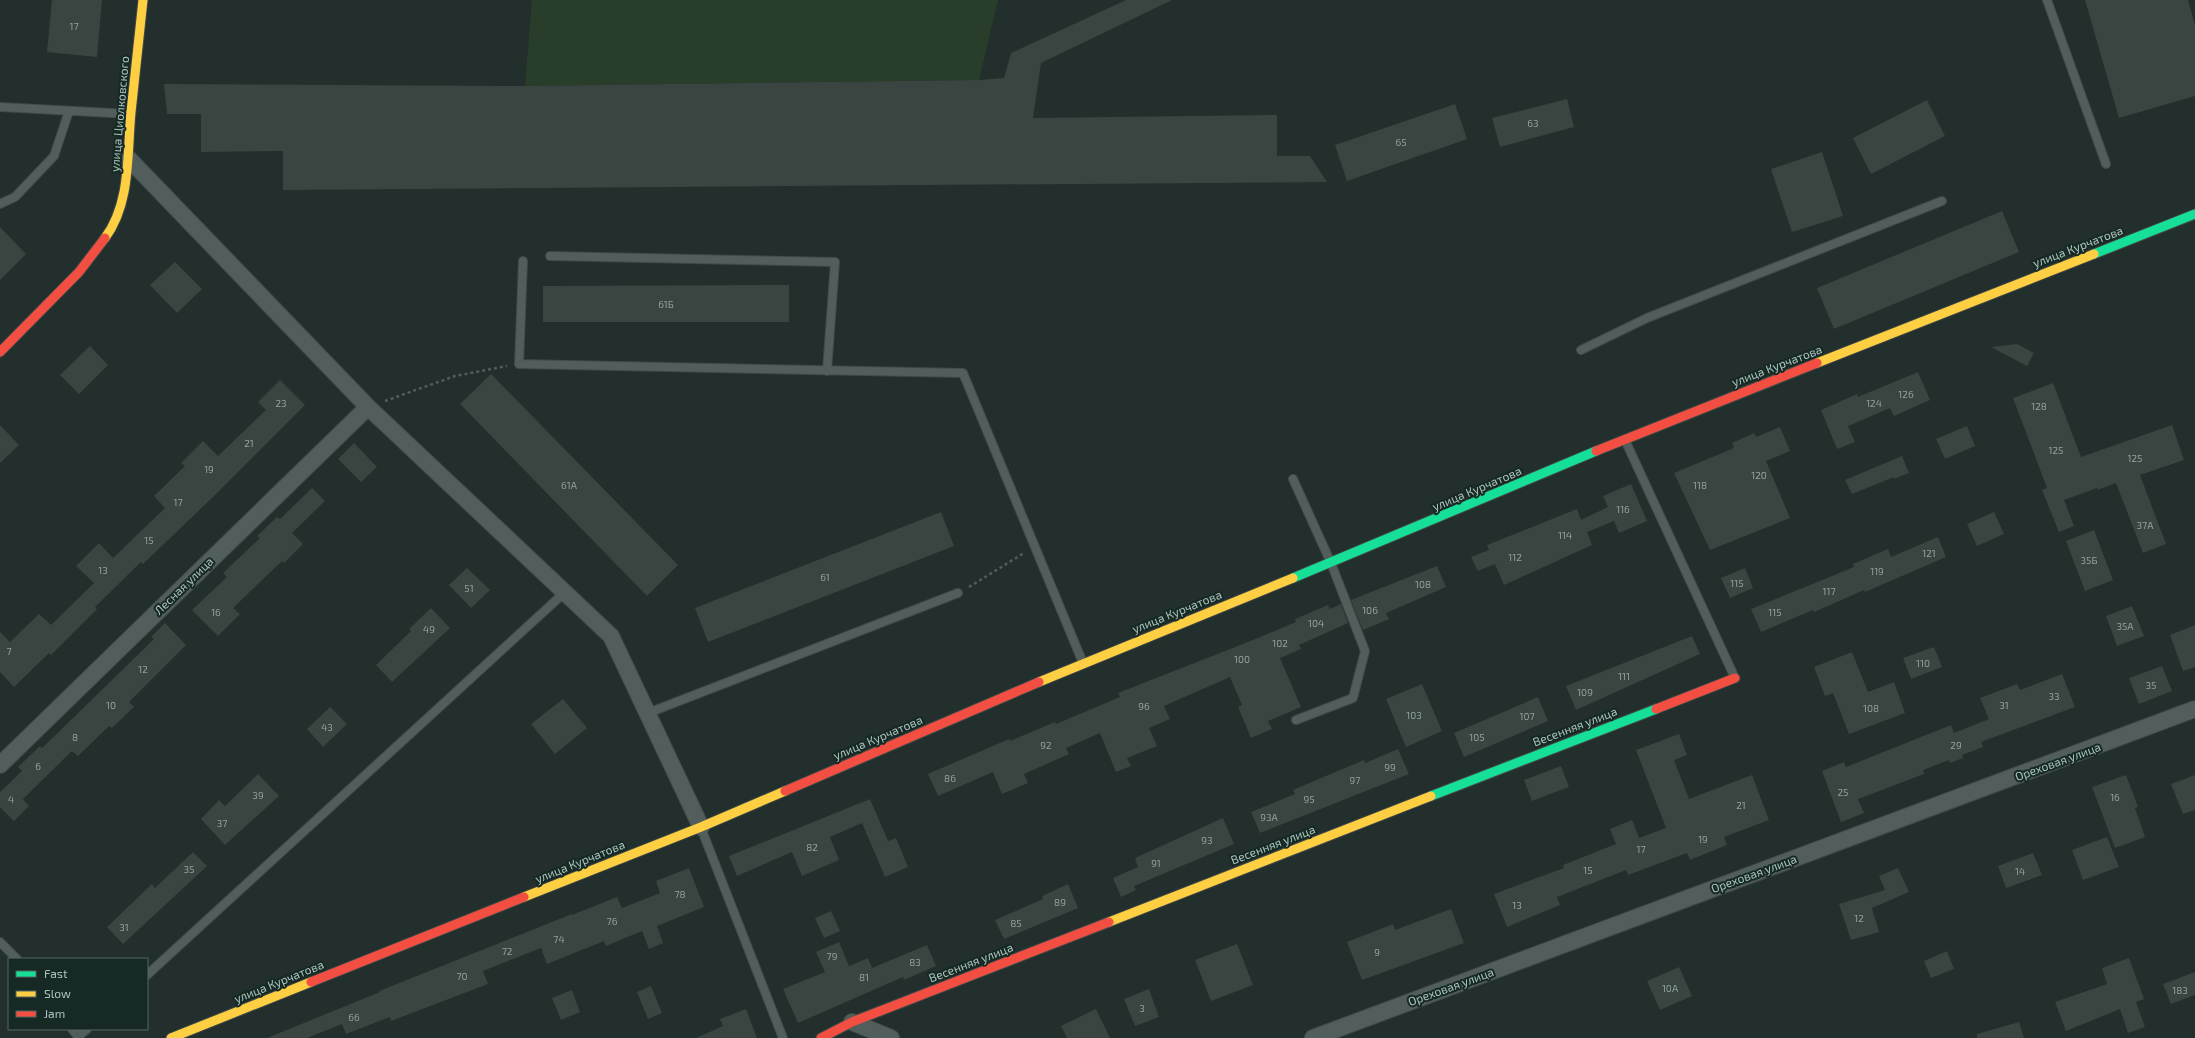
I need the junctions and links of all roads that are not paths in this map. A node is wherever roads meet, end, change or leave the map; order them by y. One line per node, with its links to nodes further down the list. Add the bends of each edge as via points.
1 (143, 0): 5 (street, улица Циолковского)
2 (2047, 0): 7 (lane)
3 (0, 107): 4 (lane)
4 (69, 111): 5 (lane); 9 (lane, via 54,156 15,196)
5 (131, 114): 6 (street, улица Циолковского)
6 (129, 159): 14 (street, улица Циолковского, via 128,174 114,226 79,272); 16 (street)
7 (2106, 164)
8 (1942, 201): 13 (lane, via 1647,318)
9 (0, 204)
10 (2195, 214): 17 (street, улица Курчатова)
11 (550, 256): 15 (lane, via 835,262)
12 (523, 261): 15 (lane, via 518,364)
13 (1580, 350)
14 (0, 352)
15 (827, 370): 22 (lane, via 963,373)
16 (368, 407): 20 (street); 27 (street, Лесная улица)
17 (1625, 439): 19 (street, улица Курчатова); 23 (lane)
18 (1293, 479): 19 (lane)
19 (1331, 563): 22 (street, улица Курчатова); 26 (lane, via 1365,651 1353,698)
20 (564, 593): 25 (street, via 611,636); 31 (lane)
21 (958, 593): 25 (lane)
22 (1083, 663): 28 (street, улица Курчатова)
23 (1735, 678): 32 (street, Весенняя улица)
24 (2195, 710): 40 (street, Ореховая улица)
25 (648, 713): 28 (street)
26 (1296, 720)
27 (0, 765)
28 (701, 827): 36 (street, улица Курчатова); 37 (lane)
29 (0, 942): 30 (lane)
30 (16, 958)
31 (148, 973)
32 (852, 1022): 38 (street, Весенняя улица); 39 (street)
33 (73, 1030): 35 (lane)
34 (87, 1030): 35 (lane)
35 (79, 1038)
36 (171, 1038)
37 (783, 1038)
38 (821, 1038)
39 (891, 1038)
40 (1313, 1038)

